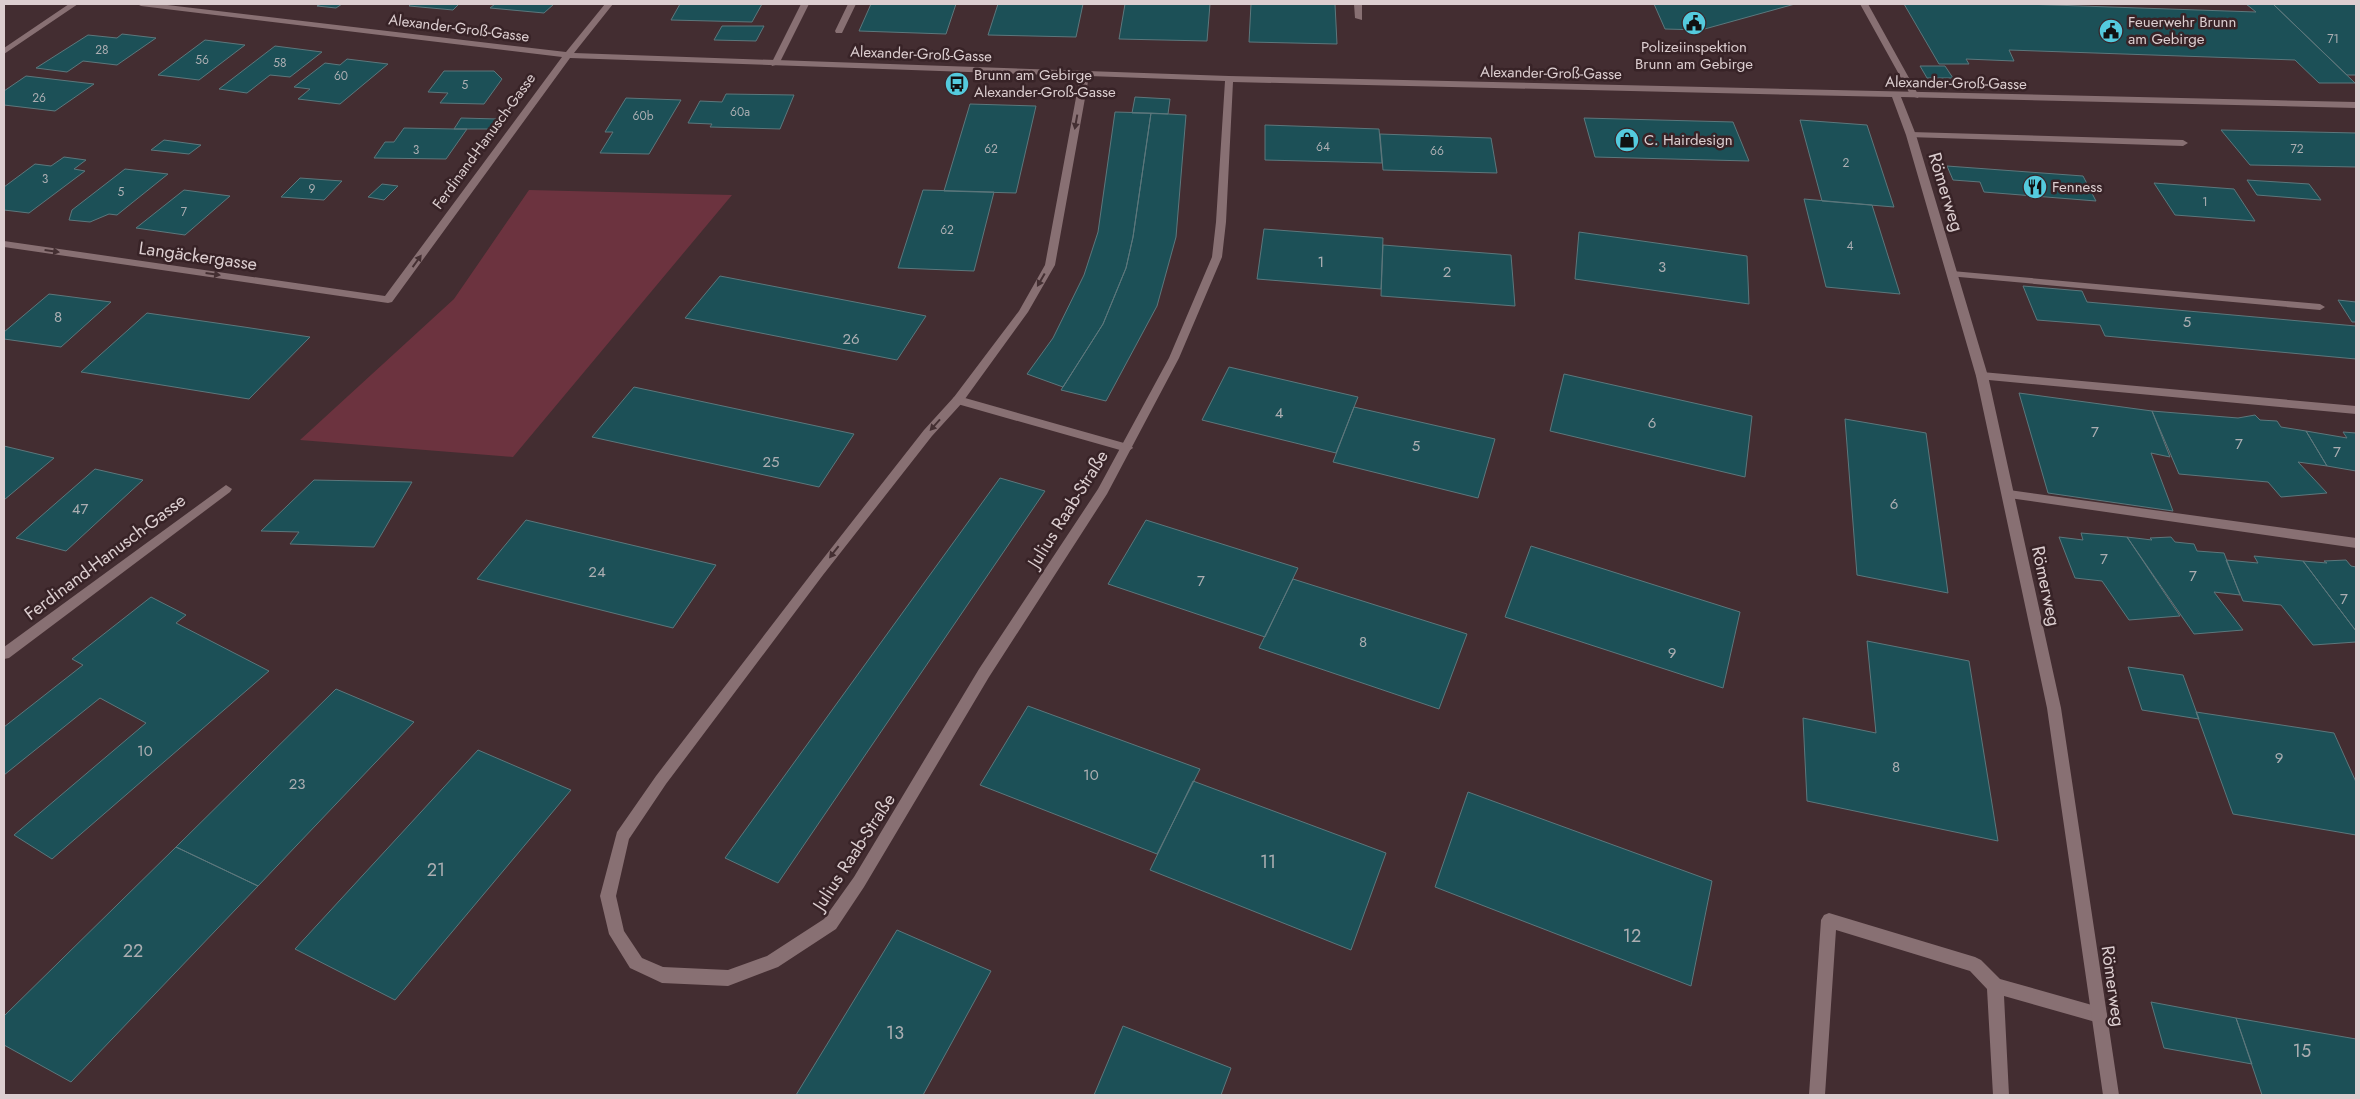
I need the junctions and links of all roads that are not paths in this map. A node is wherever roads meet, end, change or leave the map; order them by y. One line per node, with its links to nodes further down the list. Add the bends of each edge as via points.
1 (74, 4): 10 (street)
2 (141, 4): 11 (street, Alexander-Groß-Gasse)
3 (609, 4): 11 (street, Ferdinand-Hanusch-Gasse)
4 (805, 4): 12 (street)
5 (852, 4): 9 (street)
6 (1358, 4): 8 (street)
7 (1864, 4): 16 (street)
8 (1359, 18)
9 (840, 31)
10 (4, 52)
11 (568, 55): 12 (street, Alexander-Groß-Gasse); 22 (street, Ferdinand-Hanusch-Gasse, one-way to 11)
12 (775, 64): 13 (street, Alexander-Groß-Gasse)
13 (1085, 74): 14 (street, Alexander-Groß-Gasse); 25 (street, Julius Raab-Straße, one-way to 25, via 1050,265 1023,312)
14 (1229, 79): 15 (street, Alexander-Groß-Gasse); 27 (street, Julius Raab-Straße, via 1216,257 1174,358)
15 (1896, 95): 16 (street, Alexander-Groß-Gasse); 18 (street, Römerweg)
16 (1915, 96): 17 (street, Alexander-Groß-Gasse)
17 (2356, 105)
18 (1910, 135): 19 (street); 21 (street, Römerweg)
19 (2184, 144)
20 (4, 244): 22 (street, Langäckergasse, one-way to 22)
21 (1952, 274): 23 (street); 24 (street, Römerweg)
22 (388, 300)
23 (2320, 307)
24 (1982, 376): 26 (street); 29 (street, Römerweg)
25 (958, 400): 27 (street); 27 (street, Julius Raab-Straße, one-way to 27, via 928,433 819,572 661,780 622,837 608,896 617,934 636,963 662,975 728,978 772,962 830,924)
26 (2356, 410)
27 (1127, 448)
28 (226, 489): 31 (street, Ferdinand-Hanusch-Gasse)
29 (2009, 494): 30 (street); 33 (street, Römerweg, via 2054,708)
30 (2356, 543)
31 (4, 654)
32 (1995, 986): 33 (street); 34 (street, via 1975,965 1829,920); 35 (street)
33 (2100, 1015): 36 (street, Römerweg)
34 (1818, 1095)
35 (2000, 1095)
36 (2111, 1095)

